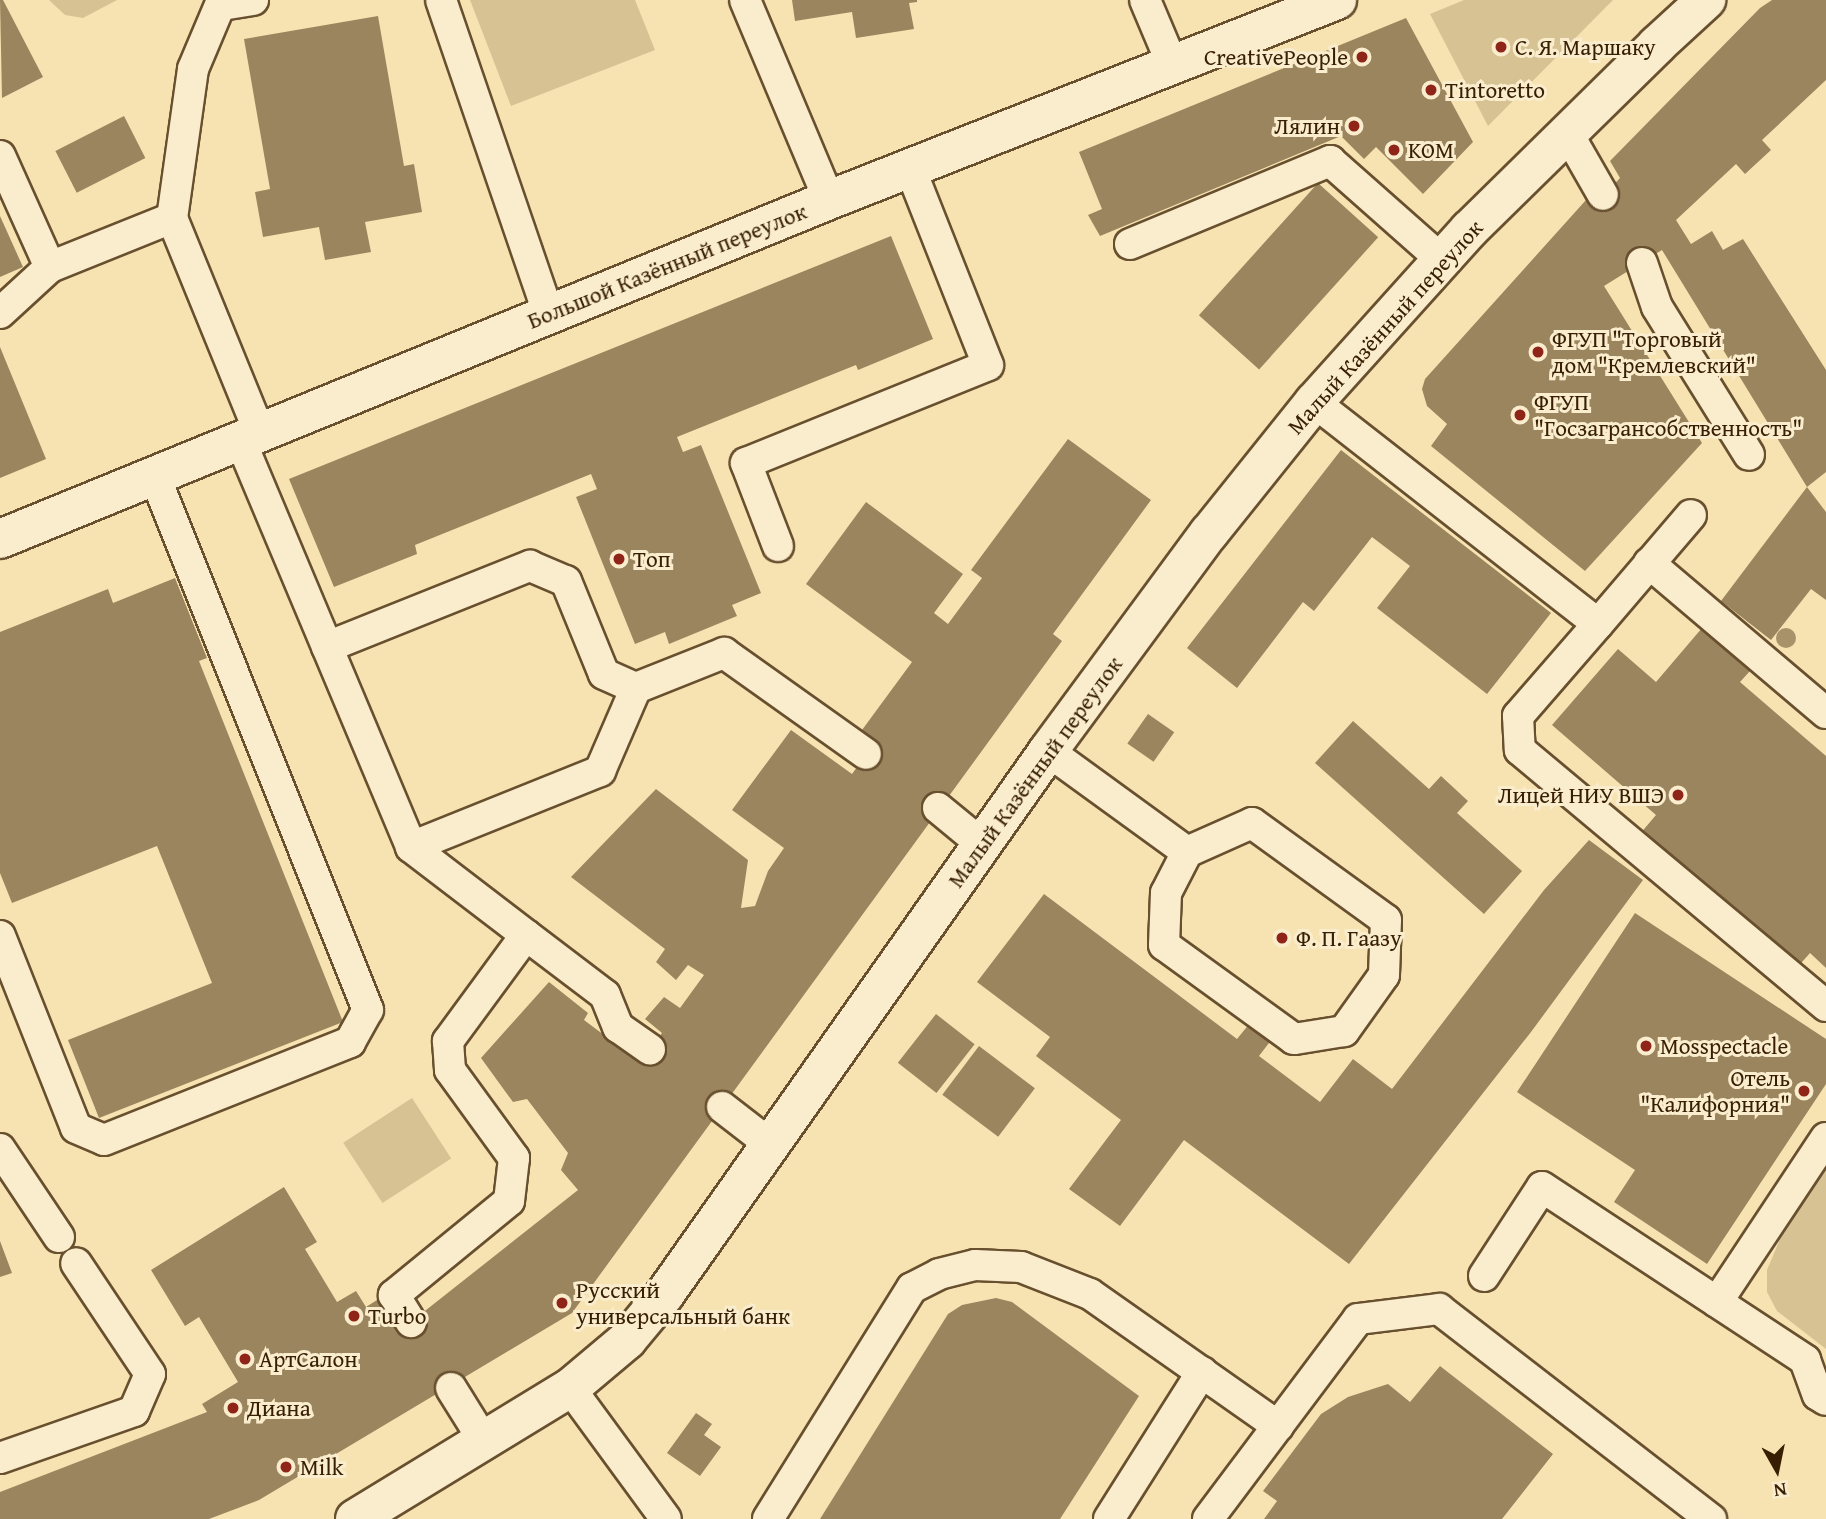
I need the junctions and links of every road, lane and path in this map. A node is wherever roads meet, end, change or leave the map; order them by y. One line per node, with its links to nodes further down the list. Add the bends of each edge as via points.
1 (253, 0): 15 (lane, via 219,5 193,69)
2 (441, 0): 21 (lane)
3 (745, 0): 14 (lane)
4 (1145, 0): 9 (lane)
5 (1337, 0): 9 (street, Большой Казённый переулок)
6 (1667, 0): 8 (street)
7 (1706, 0): 8 (street, Малый Казённый переулок)
8 (1657, 45): 10 (street, Малый Казённый переулок)
9 (1172, 64): 12 (street, Большой Казённый переулок)
10 (1568, 134): 13 (lane); 17 (street, Малый Казённый переулок)
11 (0, 156): 19 (lane)
12 (909, 168): 14 (street, Большой Казённый переулок); 28 (lane, via 988,365 746,463)
13 (1604, 195)
14 (829, 200): 21 (street, Большой Казённый переулок)
15 (172, 218): 19 (lane); 23 (lane)
16 (1130, 244): 17 (lane, via 1330,161)
17 (1442, 260): 22 (street, Малый Казённый переулок)
18 (1642, 262): 24 (lane, via 1657,307)
19 (50, 267): 20 (lane)
20 (0, 313)
21 (549, 315): 23 (street, Большой Казённый переулок)
22 (1314, 402): 30 (lane); 34 (street, Малый Казённый переулок, via 1209,533)
23 (251, 438): 25 (street, Большой Казённый переулок); 31 (lane)
24 (1749, 455)
25 (155, 477): 27 (street, Большой Казённый переулок); 41 (lane, via 368,1010 350,1042 104,1140 76,1128)
26 (1691, 515): 29 (lane)
27 (0, 539)
28 (778, 547)
29 (1649, 563): 30 (lane); 33 (lane)
30 (1598, 624): 42 (lane, via 1518,716 1520,750)
31 (327, 647): 32 (lane, via 530,566 566,581 604,674); 38 (lane)
32 (636, 688): 35 (lane, via 724,653); 38 (lane, via 600,771)
33 (1826, 713)
34 (1048, 751): 37 (street, Малый Казённый переулок); 39 (lane)
35 (866, 754)
36 (938, 808): 37 (lane)
37 (983, 845): 46 (street, Малый Казённый переулок)
38 (411, 847): 40 (lane)
39 (1187, 852): 39 (lane, via 1252,823 1386,920 1384,975 1344,1031 1294,1040 1164,945 1167,893)
40 (526, 935): 43 (lane, via 606,995 618,1027); 52 (lane, via 448,1041 450,1070 514,1158 509,1201 394,1295)
41 (0, 936)
42 (1826, 1006)
43 (650, 1049)
44 (722, 1107): 46 (lane)
45 (1826, 1138): 51 (lane)
46 (771, 1144): 55 (street, Малый Казённый переулок, via 627,1340)
47 (0, 1149): 48 (lane)
48 (59, 1237)
49 (76, 1263): 59 (lane, via 150,1374 134,1411)
50 (1484, 1276): 51 (lane, via 1542,1187)
51 (1717, 1302): 56 (lane, via 1805,1360 1818,1395)
52 (411, 1322)
53 (1202, 1372): 57 (lane); 62 (lane, via 1090,1294 1021,1267 975,1265 939,1274 912,1288); 63 (lane)
54 (451, 1388): 58 (lane)
55 (570, 1388): 58 (street, Малый Казённый переулок); 61 (lane)
56 (1826, 1400)
57 (1278, 1426): 64 (lane); 65 (lane, via 1358,1319 1439,1309)
58 (484, 1441): 60 (street, Малый Казённый переулок)
59 (0, 1458)
60 (355, 1519)
61 (666, 1519)
62 (768, 1519)
63 (1109, 1519)
64 (1208, 1519)
65 (1711, 1519)

